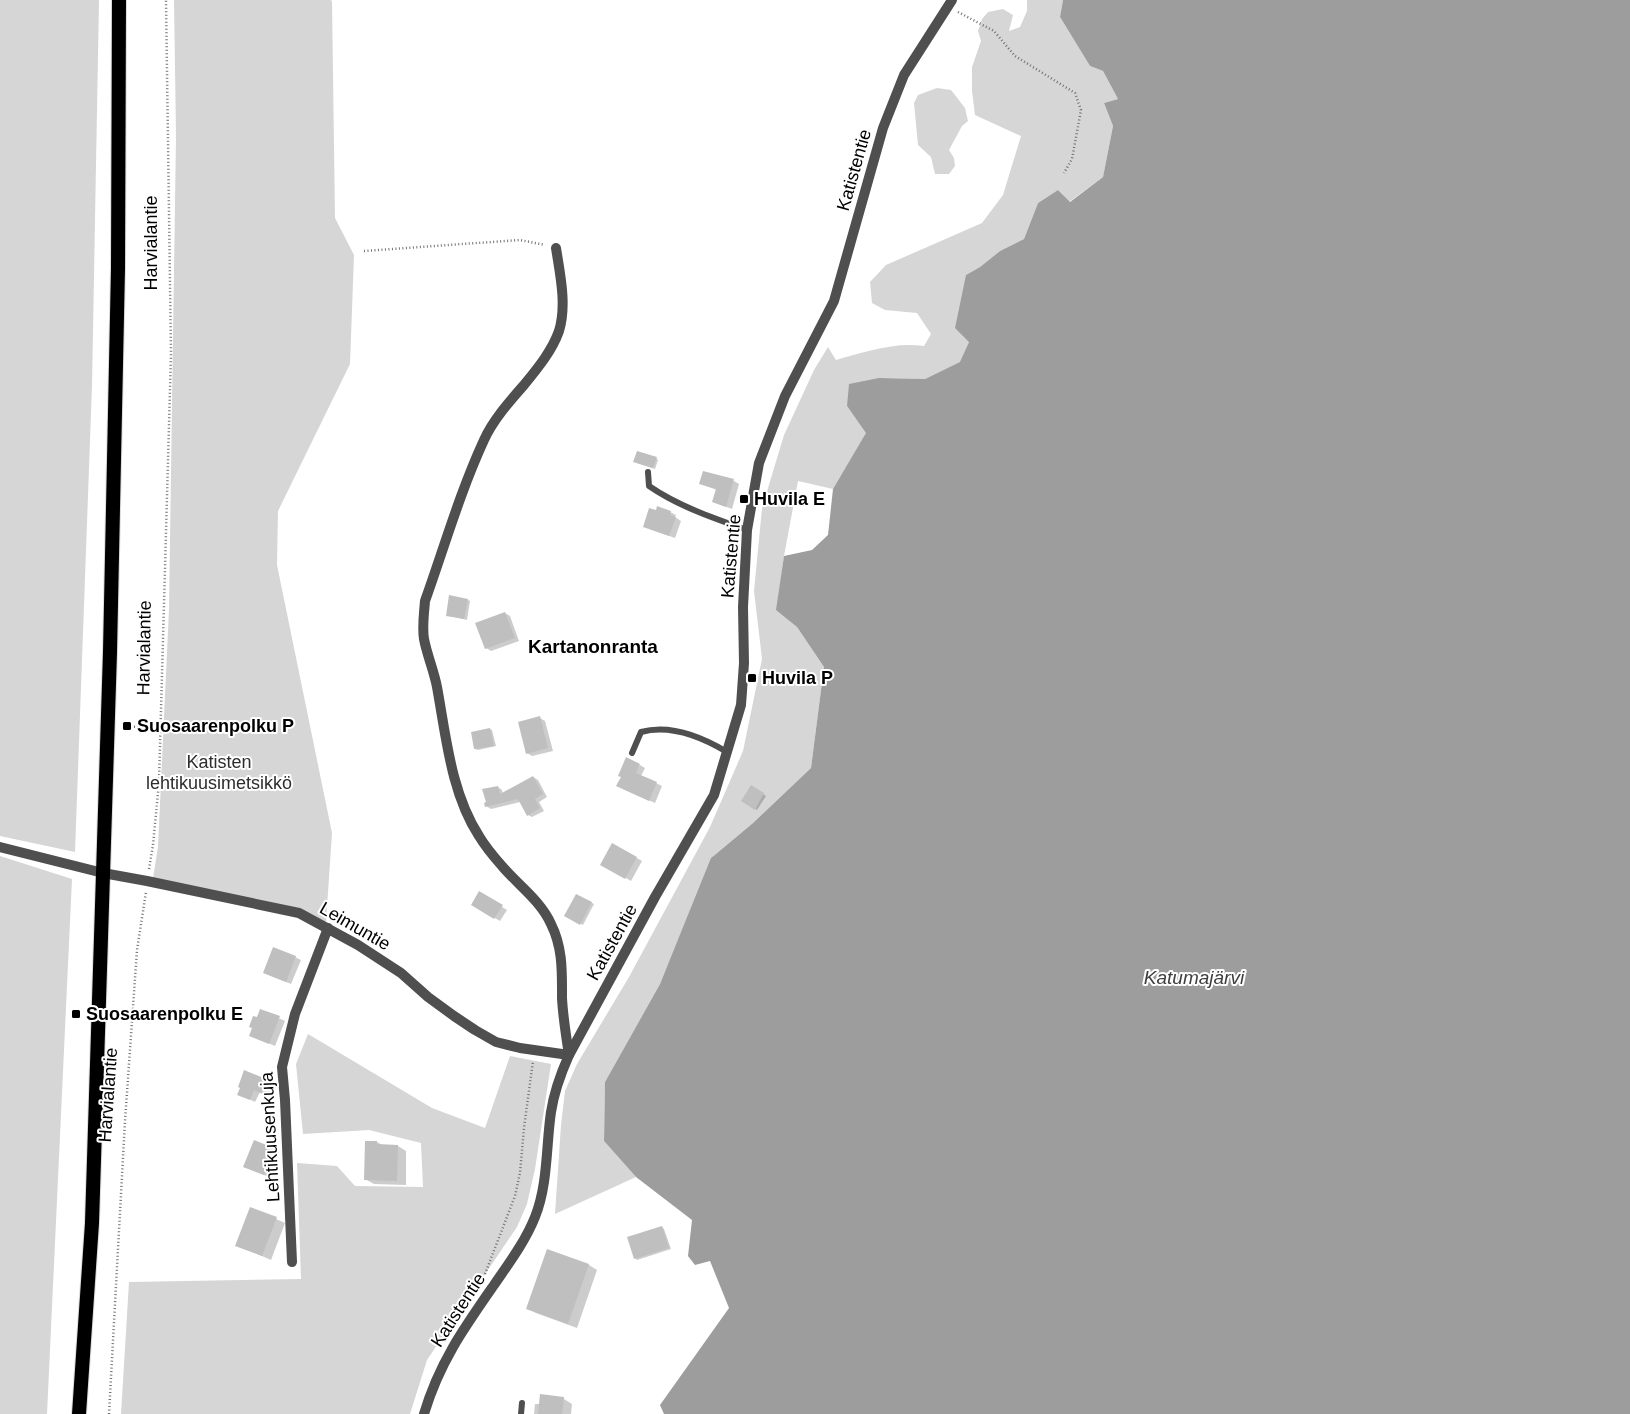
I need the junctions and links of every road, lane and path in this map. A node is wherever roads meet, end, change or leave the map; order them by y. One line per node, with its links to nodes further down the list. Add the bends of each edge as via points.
1 (119, 0): 14 (highway, Harvialantie, via 118,278)
2 (166, 0): 10 (path, Harvialantie, via 171,354)
3 (950, 3): 4 (path, via 994,31 1015,56 1075,93 1081,110 1072,159); 8 (street, Katistentie, via 904,75 883,128 834,301 786,396 759,463)
4 (1064, 173)
5 (556, 248): 6 (path, via 520,240); 18 (street, Katistentie, via 562,311 558,331 547,354 505,406 485,438 425,601 423,620 424,639 434,672 458,790 479,836 551,922 560,946 564,1028)
6 (364, 251)
7 (648, 472): 8 (lane, via 649,486 666,498)
8 (747, 530): 11 (street, Katistentie, via 741,705)
9 (127, 726): 10 (path)
10 (160, 729): 15 (path, Harvialantie, via 159,782)
11 (727, 752): 12 (lane, via 694,736 654,728 641,732); 18 (street, Katistentie, via 714,795)
12 (632, 753)
13 (0, 847): 14 (street, Leimuntie)
14 (103, 873): 15 (street, Leimuntie); 22 (highway, Harvialantie, via 92,1223)
15 (147, 881): 16 (street, Leimuntie, via 299,913); 23 (path, Harvialantie, via 136,950)
16 (328, 928): 17 (street, Leimuntie, via 401,973 428,997 475,1030 496,1042); 19 (street, Lehtikuusenkuja, via 294,1014 282,1067)
17 (535, 1050): 18 (street, Leimuntie); 20 (path, via 515,1196)
18 (569, 1055): 24 (street, Katistentie, via 551,1110 543,1186 536,1215 523,1242 445,1359)
19 (292, 1262)
20 (483, 1278)
21 (522, 1403): 25 (lane)
22 (79, 1414)
23 (110, 1414)
24 (424, 1414)
25 (521, 1414)

